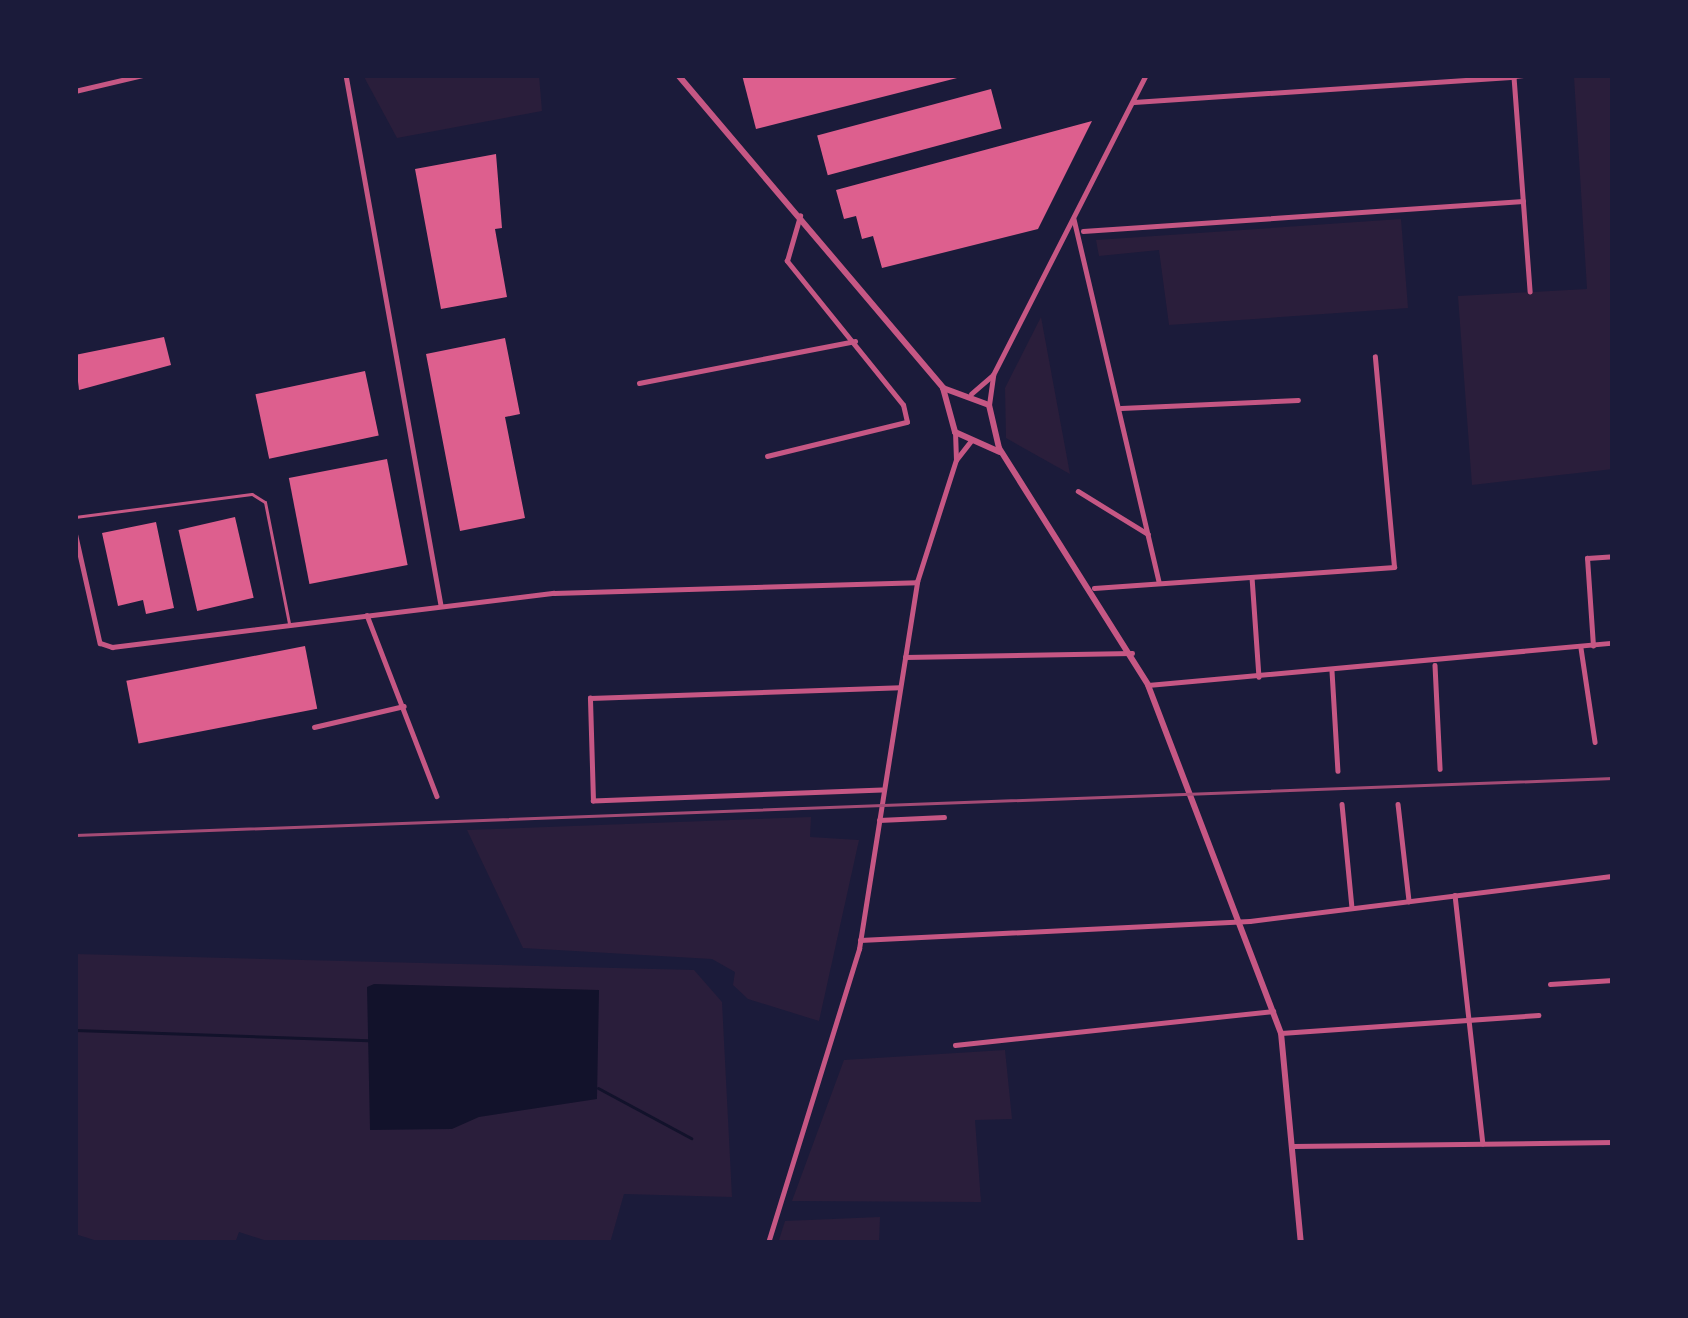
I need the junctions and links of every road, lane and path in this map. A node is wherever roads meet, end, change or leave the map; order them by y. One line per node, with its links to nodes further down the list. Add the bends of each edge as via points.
1 (143, 75): 7 (street)
2 (346, 75): 39 (street)
3 (678, 75): 10 (street)
4 (1146, 75): 8 (street)
5 (1531, 75): 6 (lane)
6 (1514, 77): 8 (street); 9 (street)
7 (75, 92)
8 (1134, 102): 11 (street)
9 (1523, 201): 12 (street); 13 (street)
10 (800, 216): 14 (street, via 787,261); 18 (street)
11 (1074, 219): 12 (street); 16 (street)
12 (1083, 231): 22 (street)
13 (1530, 291)
14 (855, 341): 17 (street); 28 (street, via 906,410 901,429)
15 (1376, 357): 35 (street, via 1394,567)
16 (992, 375): 19 (street); 21 (street)
17 (639, 383)
18 (943, 388): 19 (street); 23 (street)
19 (968, 395): 21 (street); 23 (street)
20 (1298, 400): 22 (street)
21 (989, 405): 24 (street)
22 (1121, 408): 33 (street)
23 (949, 410): 25 (street)
24 (991, 425): 26 (street); 27 (street)
25 (955, 432): 26 (street); 29 (street)
26 (974, 438): 27 (street); 29 (street)
27 (1003, 454): 38 (street)
28 (767, 456)
29 (956, 460): 36 (street)
30 (1078, 491): 33 (street)
31 (75, 517): 41 (lane, via 252,494 265,502)
32 (75, 532): 41 (street, via 100,643 125,647)
33 (1148, 534): 37 (street)
34 (1613, 556): 43 (street, via 1587,558)
35 (1252, 577): 37 (street); 49 (street)
36 (917, 582): 39 (street, via 554,593); 46 (street)
37 (1159, 583): 38 (street)
38 (1094, 588): 45 (street)
39 (442, 605): 40 (street)
40 (368, 615): 41 (street); 52 (street)
41 (289, 625)
42 (1613, 643): 43 (street)
43 (1593, 646): 44 (street)
44 (1582, 648): 47 (street); 54 (street)
45 (1132, 652): 46 (street); 50 (street)
46 (905, 657): 51 (street)
47 (1435, 665): 48 (street); 55 (street)
48 (1332, 671): 49 (street); 56 (street)
49 (1259, 677): 50 (street)
50 (1148, 685): 67 (street)
51 (900, 688): 57 (street); 57 (street, via 590,698 593,801)
52 (404, 706): 53 (street); 58 (street)
53 (314, 727)
54 (1595, 742)
55 (1440, 769)
56 (1338, 771)
57 (884, 790): 62 (street)
58 (437, 796)
59 (1342, 804): 66 (street)
60 (1398, 804): 65 (street)
61 (944, 817): 62 (street)
62 (879, 820): 68 (street)
63 (1613, 876): 64 (street)
64 (1455, 895): 65 (street); 73 (street)
65 (1409, 901): 66 (street)
66 (1352, 908): 67 (street)
67 (1238, 921): 68 (street); 71 (street)
68 (860, 940): 79 (street)
69 (1613, 980): 70 (street)
70 (1550, 985)
71 (1273, 1011): 74 (street); 75 (street)
72 (1538, 1015): 73 (street)
73 (1470, 1019): 74 (street); 77 (street)
74 (1281, 1033): 78 (street)
75 (955, 1045)
76 (1613, 1142): 77 (street)
77 (1484, 1143): 78 (street)
78 (1293, 1146): 80 (street)
79 (768, 1243)
80 (1301, 1243)

